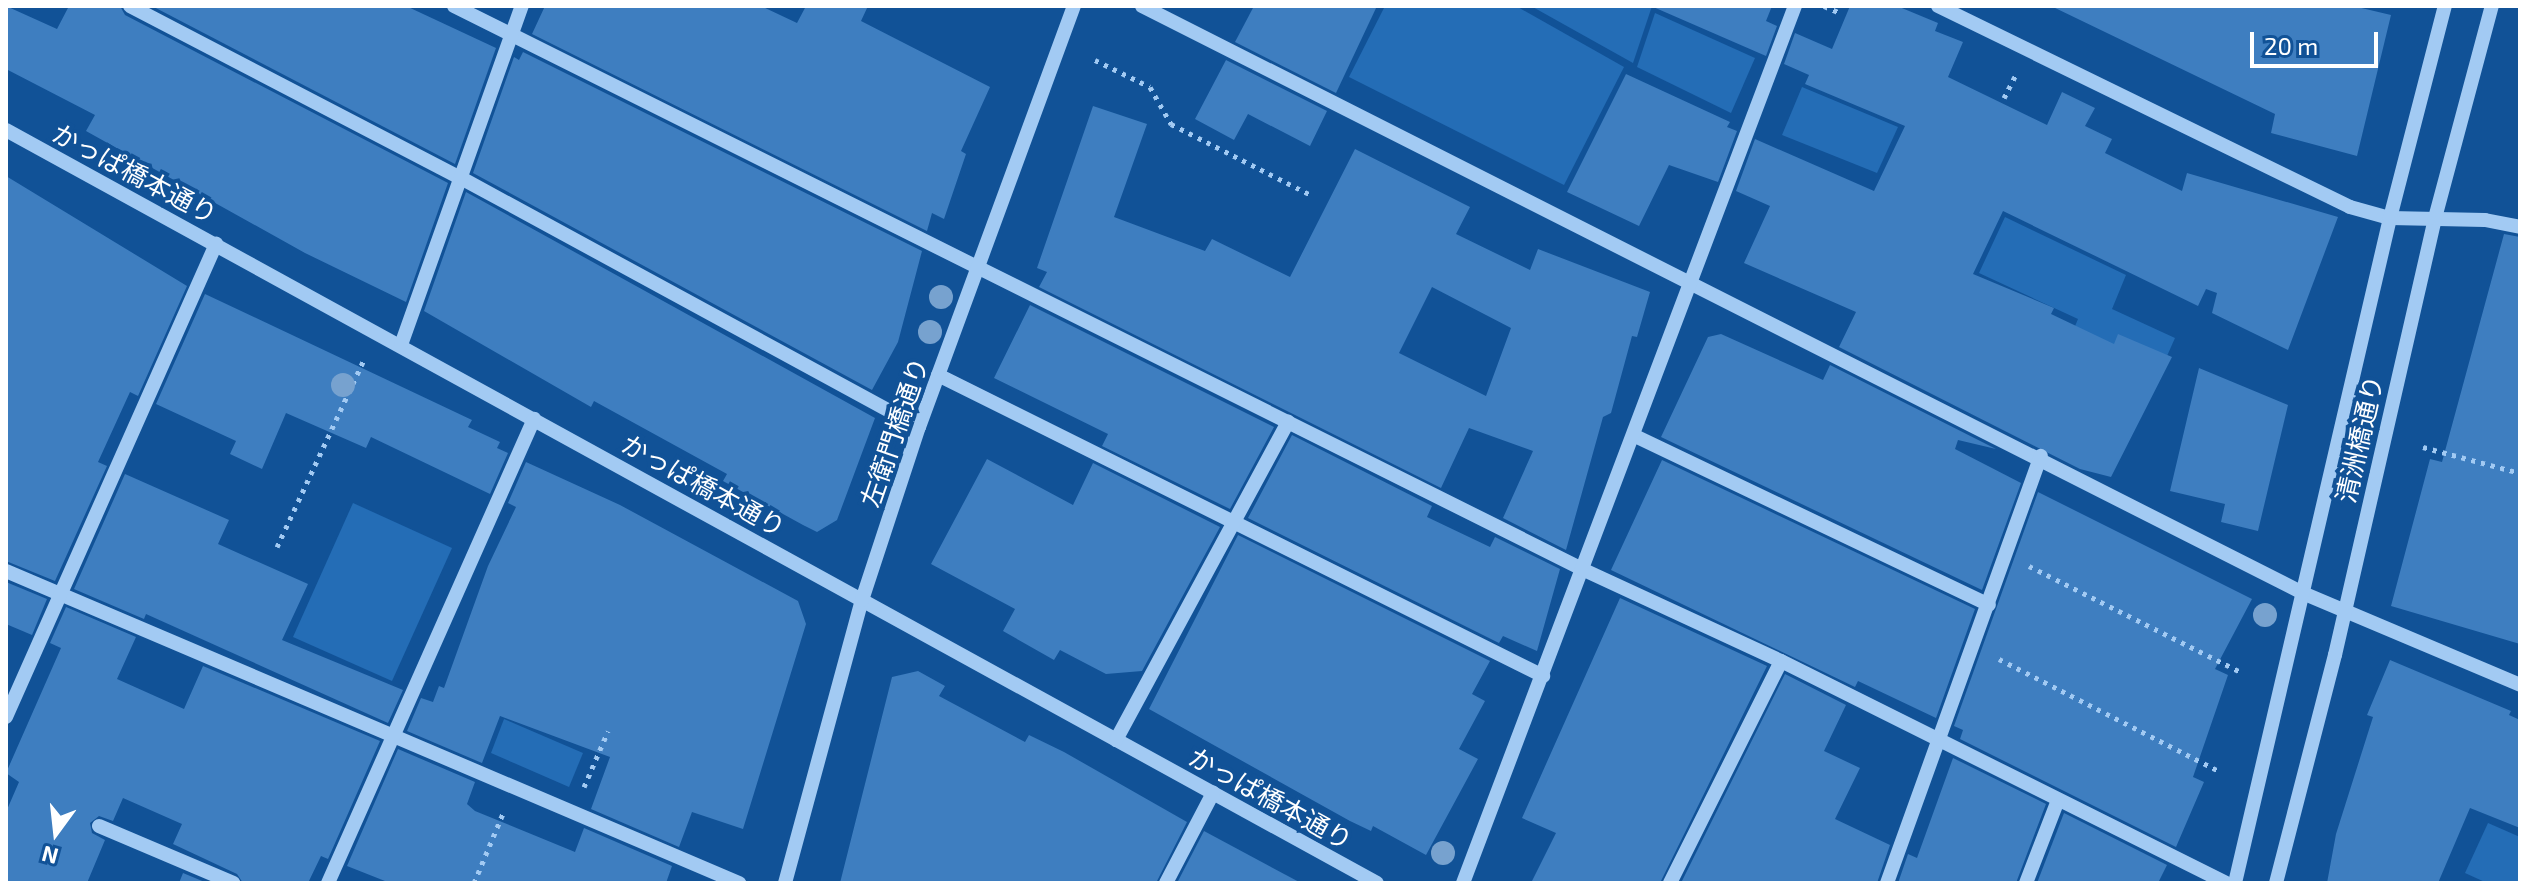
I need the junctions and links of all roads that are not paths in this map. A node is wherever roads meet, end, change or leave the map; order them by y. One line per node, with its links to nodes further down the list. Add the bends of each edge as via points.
1 (130, 6): 12 (street)
2 (454, 6): 10 (street)
3 (522, 6): 10 (street)
4 (1074, 6): 17 (street, 左衛門橋通り)
5 (1142, 6): 18 (street)
6 (1795, 6): 18 (street)
7 (1938, 6): 13 (street, via 2350,207)
8 (2445, 6): 13 (street, 清洲橋通り)
9 (2492, 6): 14 (street, 清洲橋通り)
10 (512, 36): 12 (street); 17 (street)
11 (6, 130): 16 (street, かっぱ橋本通り)
12 (461, 178): 19 (street); 23 (street)
13 (2390, 218): 14 (street); 30 (street, 清洲橋通り)
14 (2435, 218): 15 (street); 33 (street, 清洲橋通り)
15 (2520, 227)
16 (216, 244): 19 (street, かっぱ橋本通り); 29 (street)
17 (980, 269): 20 (street, 左衛門橋通り); 22 (street)
18 (1691, 280): 24 (street); 25 (street)
19 (401, 345): 21 (street, かっぱ橋本通り)
20 (938, 375): 23 (street, 左衛門橋通り); 26 (street)
21 (534, 419): 31 (street, かっぱ橋本通り); 38 (street)
22 (1288, 422): 26 (street); 27 (street)
23 (919, 427): 31 (street, 左衛門橋通り)
24 (1635, 436): 27 (street); 32 (street)
25 (2041, 456): 30 (street); 32 (street)
26 (1234, 522): 35 (street); 39 (street)
27 (1584, 570): 34 (street); 35 (street)
28 (6, 571): 29 (street)
29 (59, 592): 37 (street); 38 (street)
30 (2305, 594): 33 (street); 55 (street, 清洲橋通り)
31 (862, 600): 39 (street, かっぱ橋本通り); 47 (street, 左衛門橋通り)
32 (1989, 605): 40 (street)
33 (2344, 612): 36 (street); 56 (street, 清洲橋通り)
34 (1781, 661): 40 (street); 51 (street)
35 (1543, 676): 50 (street)
36 (2520, 685)
37 (6, 717)
38 (392, 737): 45 (street); 46 (street)
39 (1116, 740): 41 (street, かっぱ橋本通り)
40 (1942, 741): 42 (street); 52 (street)
41 (1213, 793): 48 (street); 49 (street, かっぱ橋本通り)
42 (2058, 800): 53 (street); 54 (street)
43 (99, 826): 44 (street)
44 (233, 883)
45 (328, 883)
46 (739, 883)
47 (785, 883)
48 (1166, 883)
49 (1377, 883)
50 (1463, 883)
51 (1670, 883)
52 (1887, 883)
53 (2026, 883)
54 (2226, 883)
55 (2235, 883)
56 (2276, 883)

